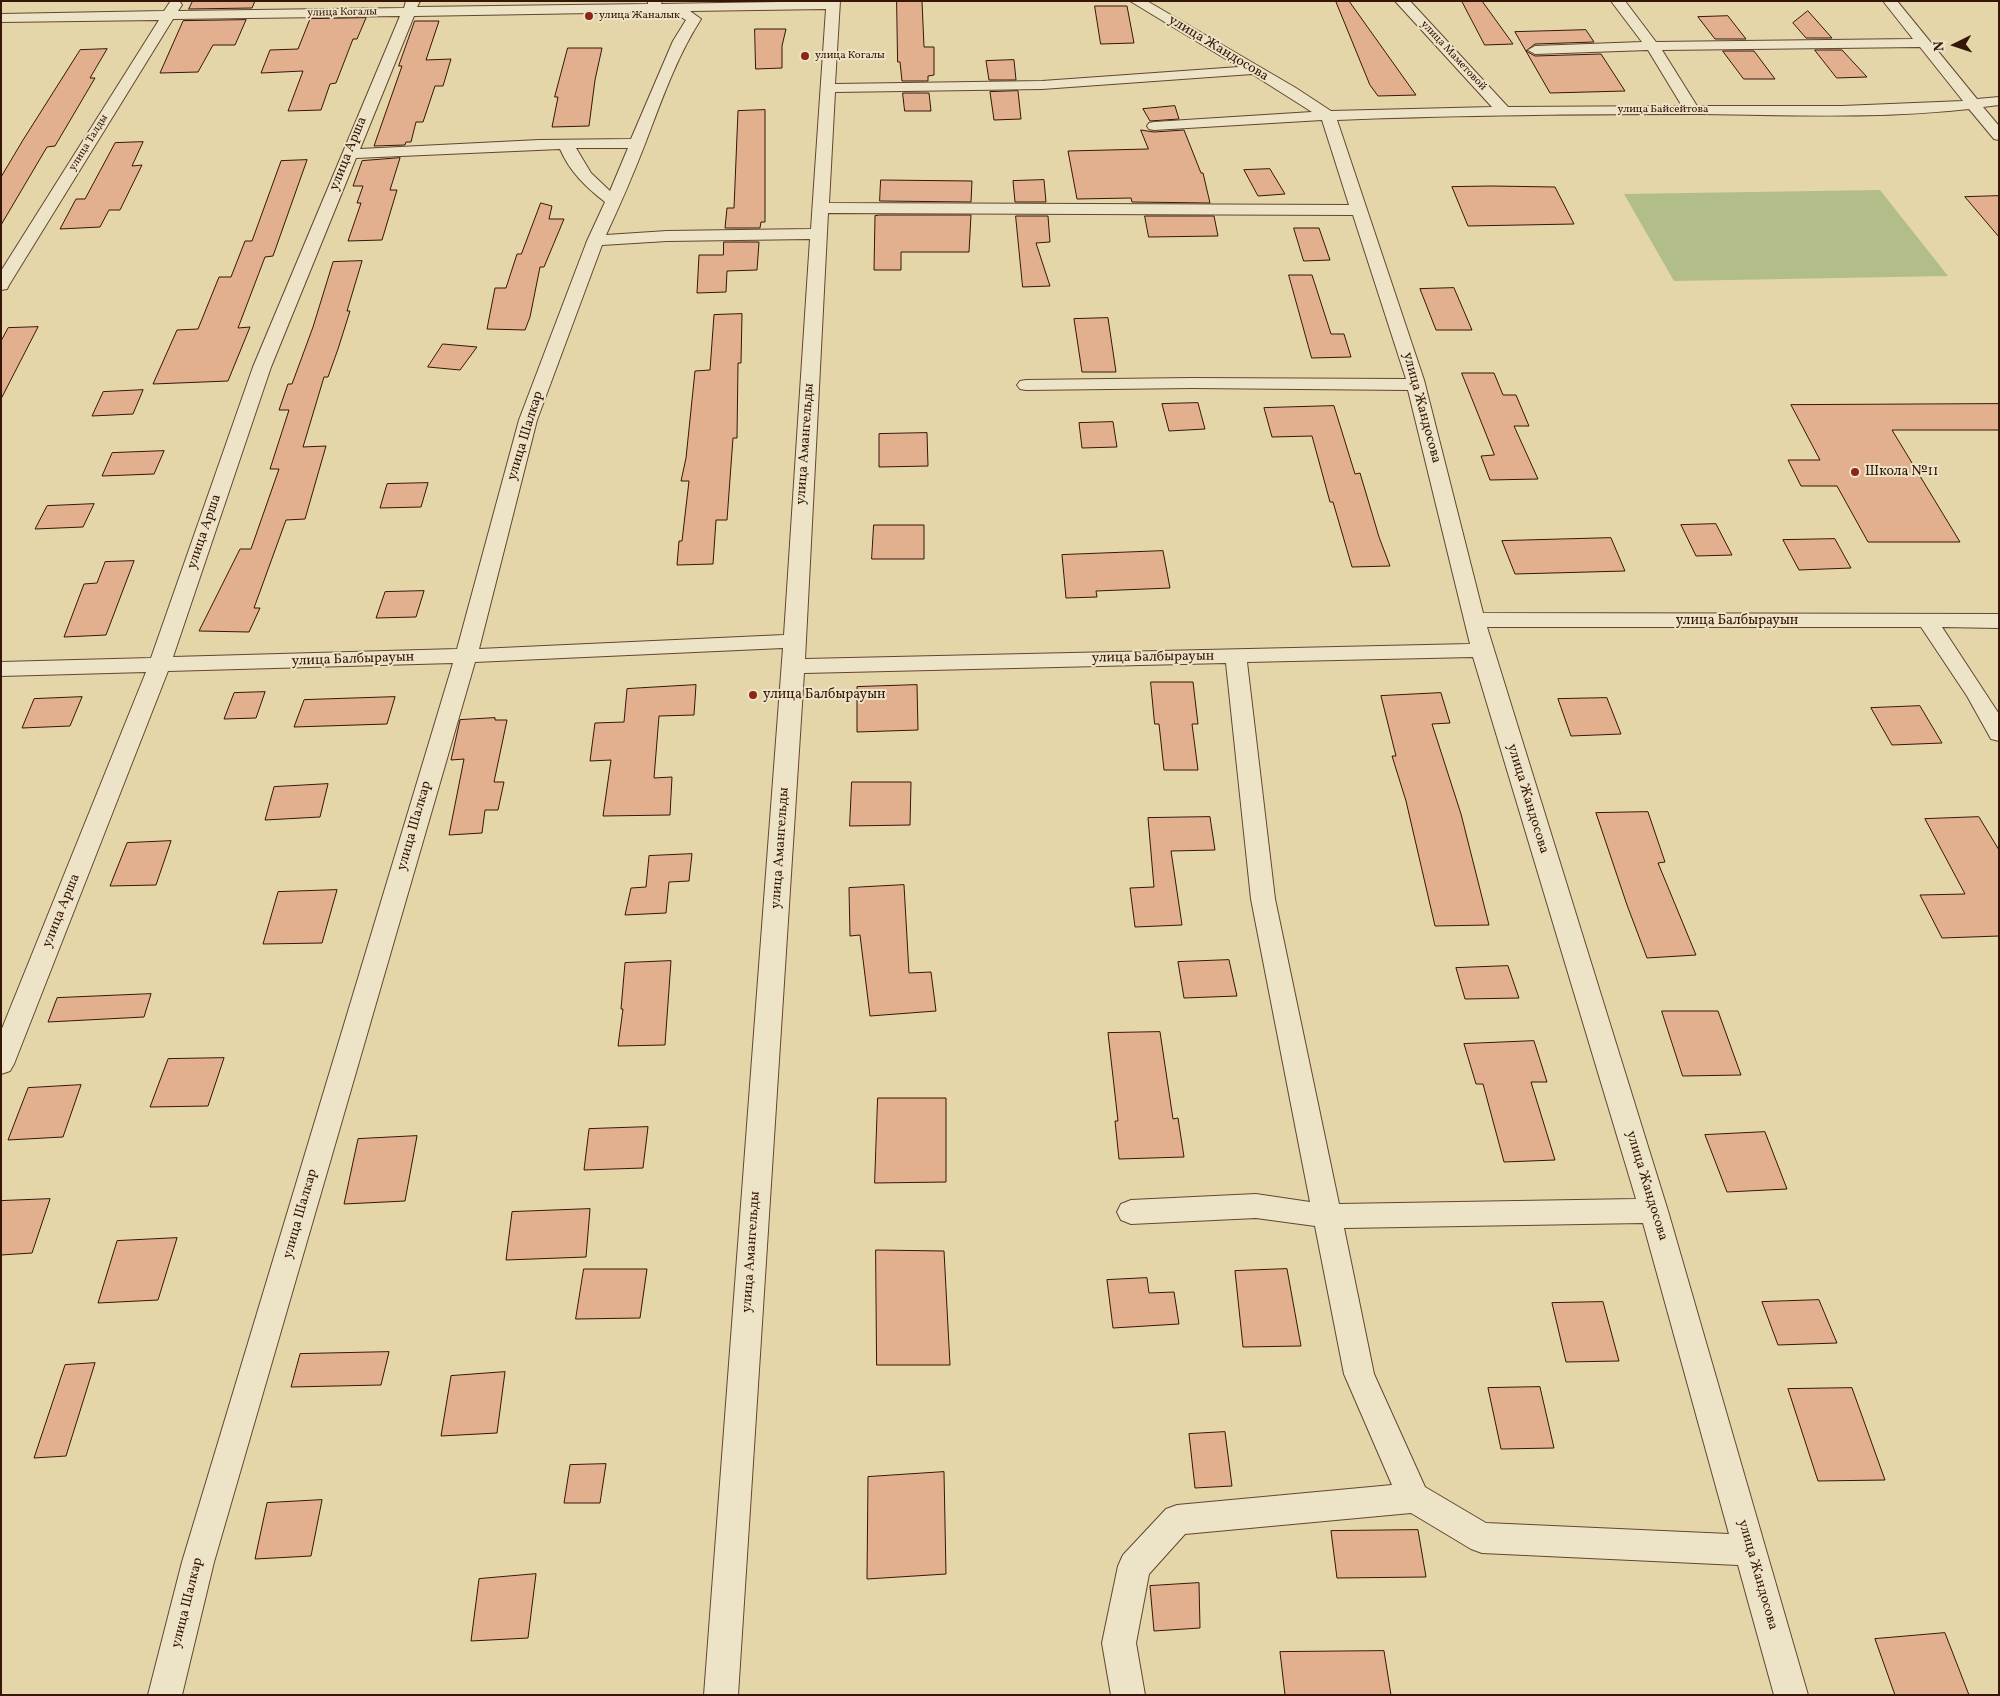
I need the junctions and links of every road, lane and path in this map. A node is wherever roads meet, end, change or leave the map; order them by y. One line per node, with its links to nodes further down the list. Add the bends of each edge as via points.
1 (177, 1): 9 (street, улица Талды)
2 (1137, 1): 14 (street, улица Жандосова)
3 (1402, 1): 19 (street, улица Маметовой)
4 (1618, 1): 12 (street)
5 (1890, 1): 11 (street)
6 (832, 3): 7 (street, улица Когалы); 15 (street, улица Амангельды)
7 (655, 5): 8 (street, улица Когалы); 23 (street, улица Шалкар, via 680,11 694,19 680,41)
8 (411, 6): 9 (street, улица Когалы); 25 (street, улица Арша)
9 (168, 16): 10 (street, улица Когалы); 31 (street, улица Талды)
10 (1, 18)
11 (1923, 43): 12 (street); 17 (street)
12 (1652, 46): 13 (street); 18 (street)
13 (1534, 50)
14 (1252, 70): 15 (street, via 1042,85); 20 (street, улица Жандосова)
15 (828, 88): 27 (street, улица Амангельды)
16 (1999, 102): 17 (street, улица Байсейтова)
17 (1973, 105): 18 (street, улица Байсейтова, via 1924,110); 22 (street)
18 (1692, 110): 19 (street, улица Байсейтова)
19 (1504, 111): 20 (street, улица Байсейтова)
20 (1328, 116): 21 (street, улица Байсейтова); 28 (street, улица Жандосова)
21 (1154, 126)
22 (1999, 136)
23 (638, 142): 24 (street); 26 (street, улица Шалкар)
24 (566, 144): 25 (street); 26 (street, via 586,179)
25 (349, 154): 41 (street, улица Арша, via 262,367)
26 (614, 201): 30 (street, улица Шалкар)
27 (821, 208): 28 (street); 29 (street, улица Амангельды)
28 (1359, 210): 33 (street, улица Жандосова)
29 (819, 234): 30 (street, via 667,236); 37 (street, улица Амангельды)
30 (595, 241): 39 (street, улица Шалкар, via 528,420)
31 (1, 285)
32 (1026, 384): 33 (street)
33 (1416, 385): 34 (street, улица Жандосова)
34 (1475, 620): 36 (street, улица Балбырауын); 38 (street, улица Жандосова)
35 (1999, 621): 36 (street, улица Балбырауын)
36 (1928, 622): 44 (street)
37 (794, 641): 39 (street, улица Балбырауын); 42 (street, улица Амангельды)
38 (1482, 650): 40 (street, улица Балбырауын); 46 (street, улица Жандосова)
39 (466, 656): 41 (street, улица Балбырауын); 51 (street, улица Шалкар, via 198,1562)
40 (1236, 656): 42 (street, улица Балбырауын); 48 (street, via 1263,898)
41 (159, 666): 43 (street, улица Балбырауын); 45 (street, улица Арша)
42 (794, 666): 52 (street, улица Амангельды)
43 (1, 668)
44 (1999, 734)
45 (1, 1064)
46 (1654, 1211): 48 (street); 50 (street, улица Жандосова)
47 (1131, 1212): 48 (street, via 1256,1206)
48 (1328, 1216): 49 (street, via 1359,1374)
49 (1414, 1498): 50 (street, via 1482,1538); 53 (street, via 1177,1520 1134,1566 1119,1642)
50 (1749, 1550): 54 (street, улица Жандосова)
51 (165, 1695)
52 (721, 1695)
53 (1128, 1695)
54 (1791, 1695)

